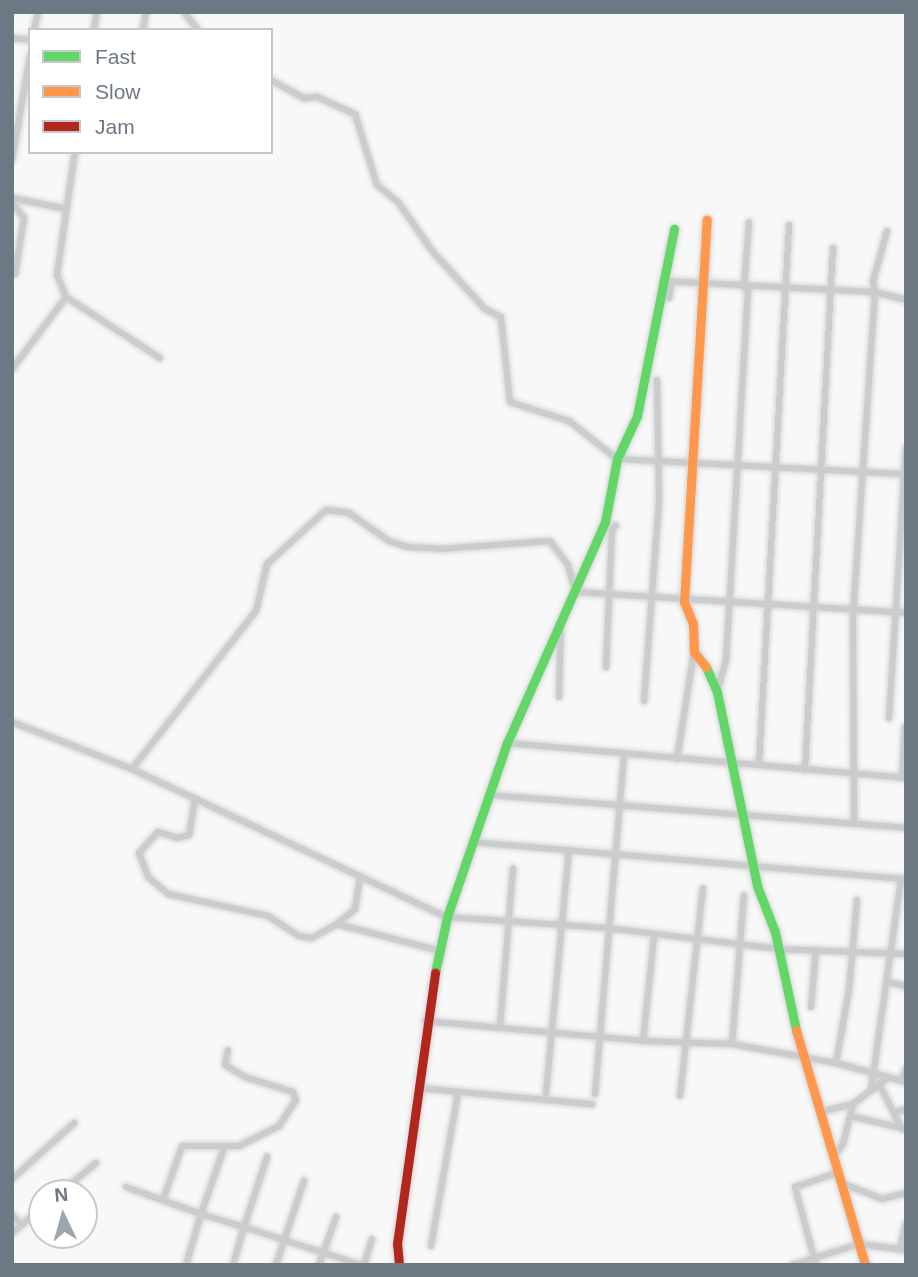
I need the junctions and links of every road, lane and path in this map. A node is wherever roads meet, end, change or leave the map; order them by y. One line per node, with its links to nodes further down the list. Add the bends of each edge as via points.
1 (184, 12): 2 (street)
2 (196, 28)
3 (28, 68): 6 (street)
4 (273, 81): 32 (street, via 304,98 317,97 355,114 377,185 398,202 433,252 485,309 500,317 510,402 569,421)
5 (75, 154): 9 (street)
6 (12, 160)
7 (12, 200): 8 (street); 10 (street)
8 (27, 201): 9 (street); 10 (street)
9 (66, 209): 25 (street, via 57,275)
10 (24, 218): 17 (street)
11 (707, 220): 20 (street)
12 (749, 222): 22 (street)
13 (789, 225): 21 (street)
14 (674, 229): 18 (street)
15 (887, 231): 24 (street, via 873,281)
16 (833, 248): 23 (street)
17 (15, 274)
18 (662, 281): 19 (street); 32 (street, via 637,416)
19 (672, 281): 20 (street); 26 (street)
20 (703, 284): 22 (street); 34 (street)
21 (783, 286): 22 (street); 23 (street); 36 (street)
22 (746, 288): 35 (street)
23 (831, 289): 24 (street); 37 (street)
24 (875, 292): 27 (street); 38 (street)
25 (66, 297): 28 (street); 29 (street)
26 (669, 298)
27 (906, 300)
28 (160, 359)
29 (12, 369)
30 (657, 380): 33 (street)
31 (906, 449): 39 (street)
32 (617, 459): 33 (street); 41 (street, via 605,522)
33 (655, 462): 34 (street); 43 (street, via 659,502)
34 (694, 466): 35 (street); 44 (street)
35 (737, 468): 36 (street); 45 (street)
36 (774, 468): 37 (street); 46 (street)
37 (821, 470): 38 (street); 47 (street)
38 (863, 473): 39 (street); 48 (street)
39 (905, 474): 49 (street)
40 (616, 525): 42 (street)
41 (575, 592): 42 (street); 51 (street); 65 (street, via 568,565 550,541 407,547 349,513 326,510 267,564 256,611)
42 (609, 594): 43 (street); 53 (street)
43 (652, 598): 44 (street); 56 (street)
44 (684, 602): 45 (street); 52 (street, via 693,624)
45 (729, 602): 46 (street); 54 (street, via 726,660)
46 (767, 605): 47 (street); 64 (street)
47 (812, 607): 48 (street); 66 (street)
48 (853, 612): 49 (street); 67 (street, via 850,710)
49 (893, 612): 50 (street); 57 (street)
50 (906, 613)
51 (561, 622): 55 (street); 60 (street)
52 (694, 652): 54 (street); 62 (street)
53 (606, 667)
54 (717, 692): 63 (street)
55 (559, 697)
56 (644, 701)
57 (890, 718)
58 (12, 722): 65 (street)
59 (905, 727): 68 (street)
60 (507, 743): 61 (street); 69 (street)
61 (624, 754): 62 (street); 71 (street)
62 (677, 759): 63 (street)
63 (730, 764): 64 (street); 72 (street)
64 (759, 764): 66 (street)
65 (132, 769): 70 (street)
66 (805, 770): 67 (street)
67 (855, 775): 68 (street); 73 (street)
68 (904, 778)
69 (490, 795): 71 (street); 75 (street)
70 (195, 799): 80 (street); 87 (street, via 189,835 177,838 158,832 139,853 140,865 156,886 168,894 222,902 268,916 299,936 312,938)
71 (617, 805): 72 (street); 77 (street)
72 (746, 815): 73 (street); 78 (street)
73 (854, 824): 74 (street)
74 (906, 828)
75 (472, 842): 76 (street); 85 (street)
76 (569, 851): 77 (street); 88 (street)
77 (614, 855): 78 (street); 89 (street)
78 (752, 866): 81 (street); 93 (street)
79 (513, 869): 86 (street)
80 (360, 876): 85 (street); 87 (street, via 355,909 348,920)
81 (903, 879): 97 (street)
82 (703, 888): 91 (street)
83 (744, 895): 92 (street)
84 (857, 900): 96 (street)
85 (447, 917): 86 (street); 94 (street)
86 (509, 923): 88 (street); 103 (street)
87 (337, 924): 94 (street)
88 (559, 927): 89 (street); 104 (street)
89 (607, 928): 90 (street); 105 (street)
90 (654, 936): 91 (street); 106 (street)
91 (697, 941): 92 (street); 107 (street)
92 (740, 945): 93 (street); 108 (street)
93 (777, 949): 95 (street); 110 (street)
94 (440, 950): 102 (street)
95 (816, 950): 96 (street); 101 (street)
96 (854, 950): 97 (street); 111 (street)
97 (891, 953): 98 (street); 99 (street)
98 (906, 954)
99 (888, 982): 100 (street); 113 (street)
100 (906, 986)
101 (811, 1007)
102 (425, 1021): 103 (street); 117 (street)
103 (500, 1027): 104 (street)
104 (550, 1031): 105 (street); 120 (street)
105 (598, 1036): 106 (street); 121 (street)
106 (643, 1041): 107 (street)
107 (686, 1042): 108 (street); 122 (street)
108 (733, 1044): 110 (street)
109 (228, 1050): 131 (street, via 222,1061 225,1065 245,1077 293,1091 296,1100 279,1126 239,1146)
110 (803, 1056): 111 (street); 126 (street)
111 (836, 1063): 113 (street)
112 (906, 1069): 115 (street)
113 (873, 1073): 114 (street); 118 (street)
114 (889, 1077): 115 (street); 116 (street)
115 (904, 1081)
116 (879, 1084): 118 (street); 127 (street)
117 (418, 1088): 119 (street); 163 (street, via 397,1244)
118 (871, 1090): 124 (street)
119 (458, 1093): 123 (street); 154 (street)
120 (546, 1093)
121 (595, 1094)
122 (680, 1096)
123 (593, 1104)
124 (853, 1104): 126 (street); 128 (street)
125 (906, 1109): 127 (street)
126 (819, 1112): 132 (street)
127 (896, 1112): 130 (street)
128 (850, 1116): 130 (street); 132 (street, via 843,1144)
129 (74, 1123): 137 (street)
130 (904, 1129)
131 (224, 1148): 142 (street, via 182,1146); 143 (street)
132 (835, 1155): 135 (street)
133 (267, 1157): 149 (street)
134 (96, 1163): 136 (street)
135 (840, 1172): 139 (street); 157 (street, via 796,1187)
136 (77, 1179)
137 (12, 1180)
138 (304, 1181): 152 (street)
139 (844, 1184): 141 (street, via 882,1199); 153 (street)
140 (126, 1187): 142 (street)
141 (906, 1193)
142 (163, 1200): 143 (street)
143 (201, 1214): 149 (street); 158 (street)
144 (12, 1215): 148 (street)
145 (336, 1217): 156 (street)
146 (28, 1220): 148 (street)
147 (906, 1224): 155 (street)
148 (22, 1225): 150 (street)
149 (244, 1227): 152 (street); 159 (street)
150 (12, 1233)
151 (372, 1239): 162 (street)
152 (285, 1240): 156 (street); 160 (street)
153 (859, 1244): 155 (street); 157 (street); 165 (street)
154 (431, 1246)
155 (903, 1249)
156 (323, 1252): 161 (street); 162 (street)
157 (815, 1261): 164 (street)
158 (186, 1265)
159 (233, 1265)
160 (276, 1265)
161 (319, 1265)
162 (363, 1265)
163 (399, 1265)
164 (792, 1265)
165 (866, 1265)

